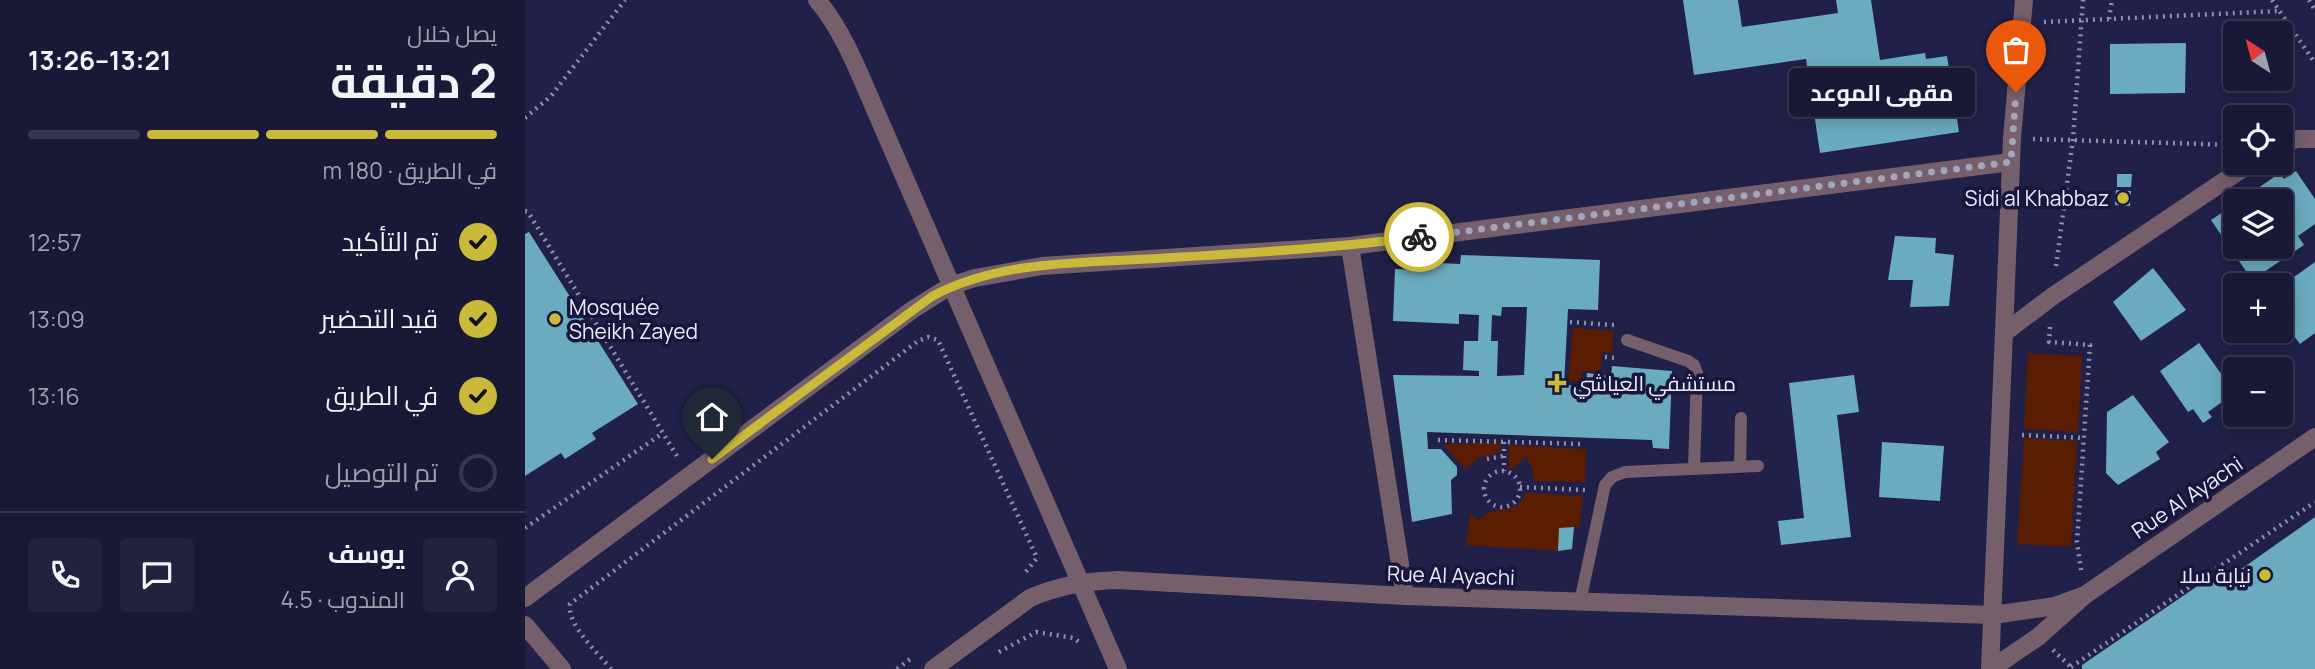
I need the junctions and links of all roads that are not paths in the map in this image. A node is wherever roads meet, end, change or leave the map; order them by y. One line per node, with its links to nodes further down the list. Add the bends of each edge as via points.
1 (817, 0): 8 (street, via 845,44)
2 (2024, 0): 5 (street)
3 (2315, 139): 4 (street)
4 (2293, 140)
5 (2011, 162): 7 (street); 9 (street)
6 (2233, 175): 9 (street)
7 (1350, 246): 8 (street, via 1042,266); 18 (street)
8 (950, 286): 16 (street); 19 (street)
9 (2004, 333): 21 (street)
10 (1622, 344): 15 (lane, via 1694,365)
11 (1741, 418): 14 (lane)
12 (2315, 437): 17 (street, Rue Al Ayachi)
13 (1758, 466): 14 (lane)
14 (1741, 467): 15 (lane)
15 (1694, 470): 20 (lane, via 1620,472 1608,481)
16 (1079, 583): 18 (street, Rue Al Ayachi, via 1118,580); 24 (street, Rue Al Ayachi, via 1030,598); 25 (street)
17 (2085, 595): 21 (street, Rue Al Ayachi, via 2055,606); 26 (street, via 2038,637)
18 (1405, 596): 20 (street, Rue Al Ayachi)
19 (525, 598)
20 (1580, 602): 21 (street, Rue Al Ayachi)
21 (1993, 615): 26 (street)
22 (525, 625): 23 (street)
23 (562, 669)
24 (933, 669)
25 (1118, 669)
26 (1990, 669)

